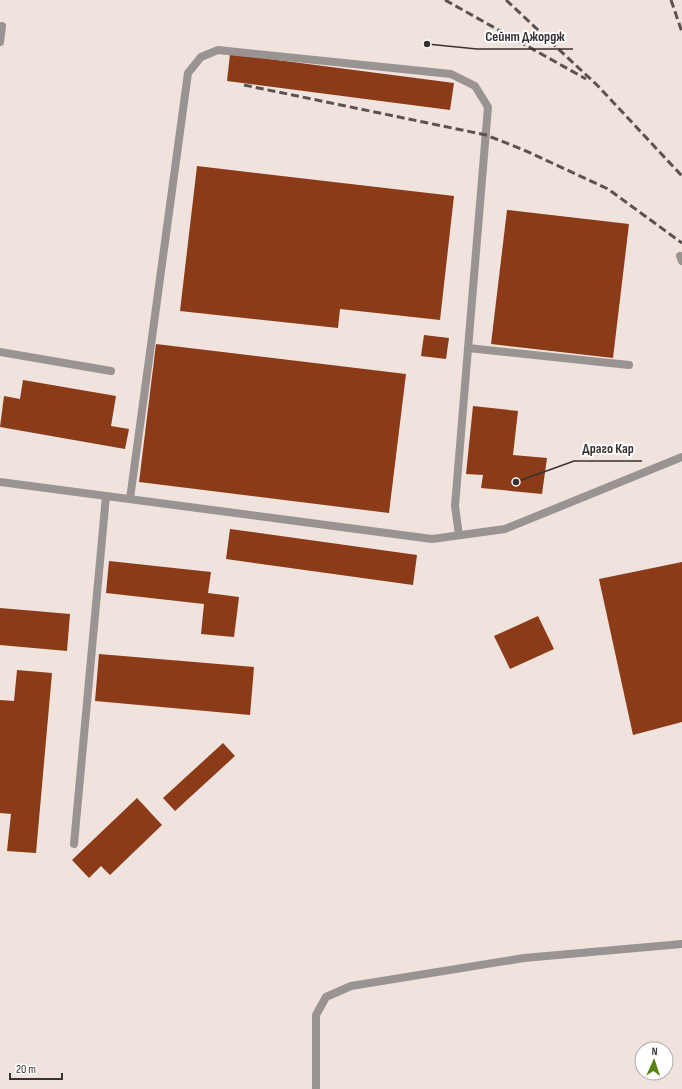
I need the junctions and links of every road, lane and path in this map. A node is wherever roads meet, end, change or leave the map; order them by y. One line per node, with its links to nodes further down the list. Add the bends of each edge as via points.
1 (2, 26): 2 (street)
2 (0, 42)
3 (468, 348): 5 (street); 10 (street, via 488,107 476,86 451,74 234,51 218,50 201,57 188,73); 11 (street, via 455,506)
4 (0, 352): 6 (street)
5 (629, 365)
6 (111, 371)
7 (682, 457): 11 (street, via 506,529)
8 (0, 482): 9 (street)
9 (106, 496): 10 (street); 12 (street)
10 (130, 499): 11 (street, via 432,539)
11 (459, 535)
12 (74, 844)
13 (682, 944): 14 (street, via 524,958 351,986 326,997 316,1015)
14 (316, 1089)

